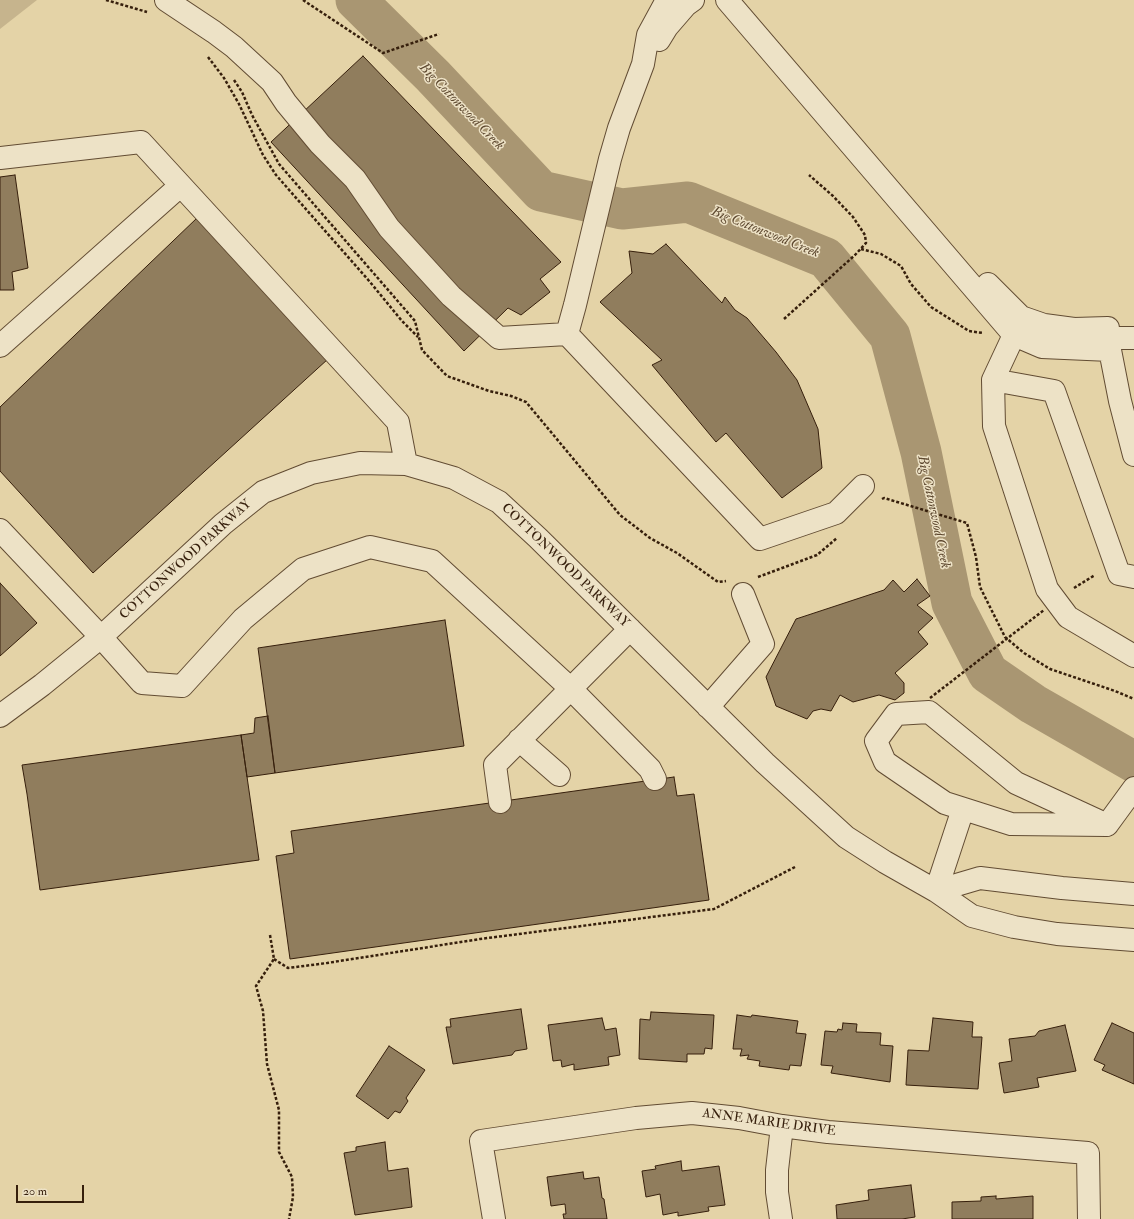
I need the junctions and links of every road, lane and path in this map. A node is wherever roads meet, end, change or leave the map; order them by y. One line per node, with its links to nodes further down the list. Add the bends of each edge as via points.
1 (166, 0): 17 (street, via 234,47 272,82 320,144 355,179 389,228 451,296 499,338)
2 (303, 0): 7 (path, via 382,53)
3 (667, 0): 9 (street, via 648,35)
4 (694, 0): 9 (street, via 686,5 667,27)
5 (728, 0): 18 (street)
6 (744, 0): 21 (street, via 988,284 1021,317 1044,325 1074,329)
7 (439, 34)
8 (210, 56): 19 (path, via 204,52 224,78 263,155 276,175)
9 (643, 64): 17 (street, via 610,159)
10 (232, 77): 19 (path, via 279,164 415,321)
11 (0, 158): 13 (street, via 141,142)
12 (809, 175): 14 (path, via 853,217 865,235 866,243)
13 (180, 186): 22 (street); 26 (street, via 398,422)
14 (861, 249): 15 (path); 16 (path, via 881,254 900,266 911,284 931,306 969,331)
15 (784, 319)
16 (984, 333)
17 (567, 334): 27 (street, via 760,540 836,513)
18 (1014, 334): 21 (street, via 1042,347); 23 (street)
19 (419, 338): 33 (path, via 422,350 447,376 526,402 620,515 650,538 677,553 718,582)
20 (1134, 338): 21 (street)
21 (1109, 339): 24 (street)
22 (0, 346)
23 (993, 380): 31 (street, via 1054,391); 34 (street, via 994,426)
24 (1127, 402): 25 (street)
25 (1134, 455)
26 (406, 464): 35 (street, COTTONWOOD PARKWAY, via 454,478 500,502); 36 (street, COTTONWOOD PARKWAY, via 360,463 311,473 263,492 223,524)
27 (864, 486)
28 (878, 502): 40 (path, via 884,498 967,523 976,557 980,587 1005,637 1024,653 1050,669)
29 (0, 530): 36 (street)
30 (839, 536): 33 (path, via 816,555)
31 (1115, 562): 32 (street, via 1119,574); 34 (path)
32 (1134, 577)
33 (743, 584): 41 (street, via 763,644)
34 (1050, 605): 37 (street); 39 (path, bridge)
35 (630, 629): 38 (street); 41 (street, COTTONWOOD PARKWAY)
36 (101, 637): 38 (street, via 142,683 182,686 243,619 303,569 370,547 432,562); 42 (street, COTTONWOOD PARKWAY)
37 (1134, 656)
38 (570, 688): 43 (street); 45 (street, via 650,769)
39 (930, 698)
40 (1134, 699)
41 (708, 707): 51 (street, COTTONWOOD PARKWAY, via 793,790 846,837)
42 (0, 716)
43 (519, 740): 44 (street); 47 (street, via 495,765)
44 (559, 775)
45 (655, 779)
46 (1133, 789): 49 (street)
47 (500, 802)
48 (964, 809): 49 (street, via 1011,824); 49 (street, via 945,803 885,762 876,741 896,714 929,712 1016,784); 51 (street)
49 (1106, 825)
50 (795, 867): 55 (path, via 714,908 288,968)
51 (936, 891): 52 (street, via 980,878); 54 (street, COTTONWOOD PARKWAY, via 972,916 1014,927 1057,934)
52 (1134, 894)
53 (270, 935): 55 (path)
54 (1134, 940)
55 (274, 959): 57 (path, via 256,986 263,1011 267,1064 279,1110 279,1152 292,1177 294,1197)
56 (782, 1126): 58 (street, ANNE MARIE DRIVE, via 692,1113 636,1118 481,1141); 59 (street, via 777,1170); 60 (street, ANNE MARIE DRIVE, via 1088,1153)
57 (289, 1219)
58 (494, 1219)
59 (781, 1219)
60 (1089, 1219)

